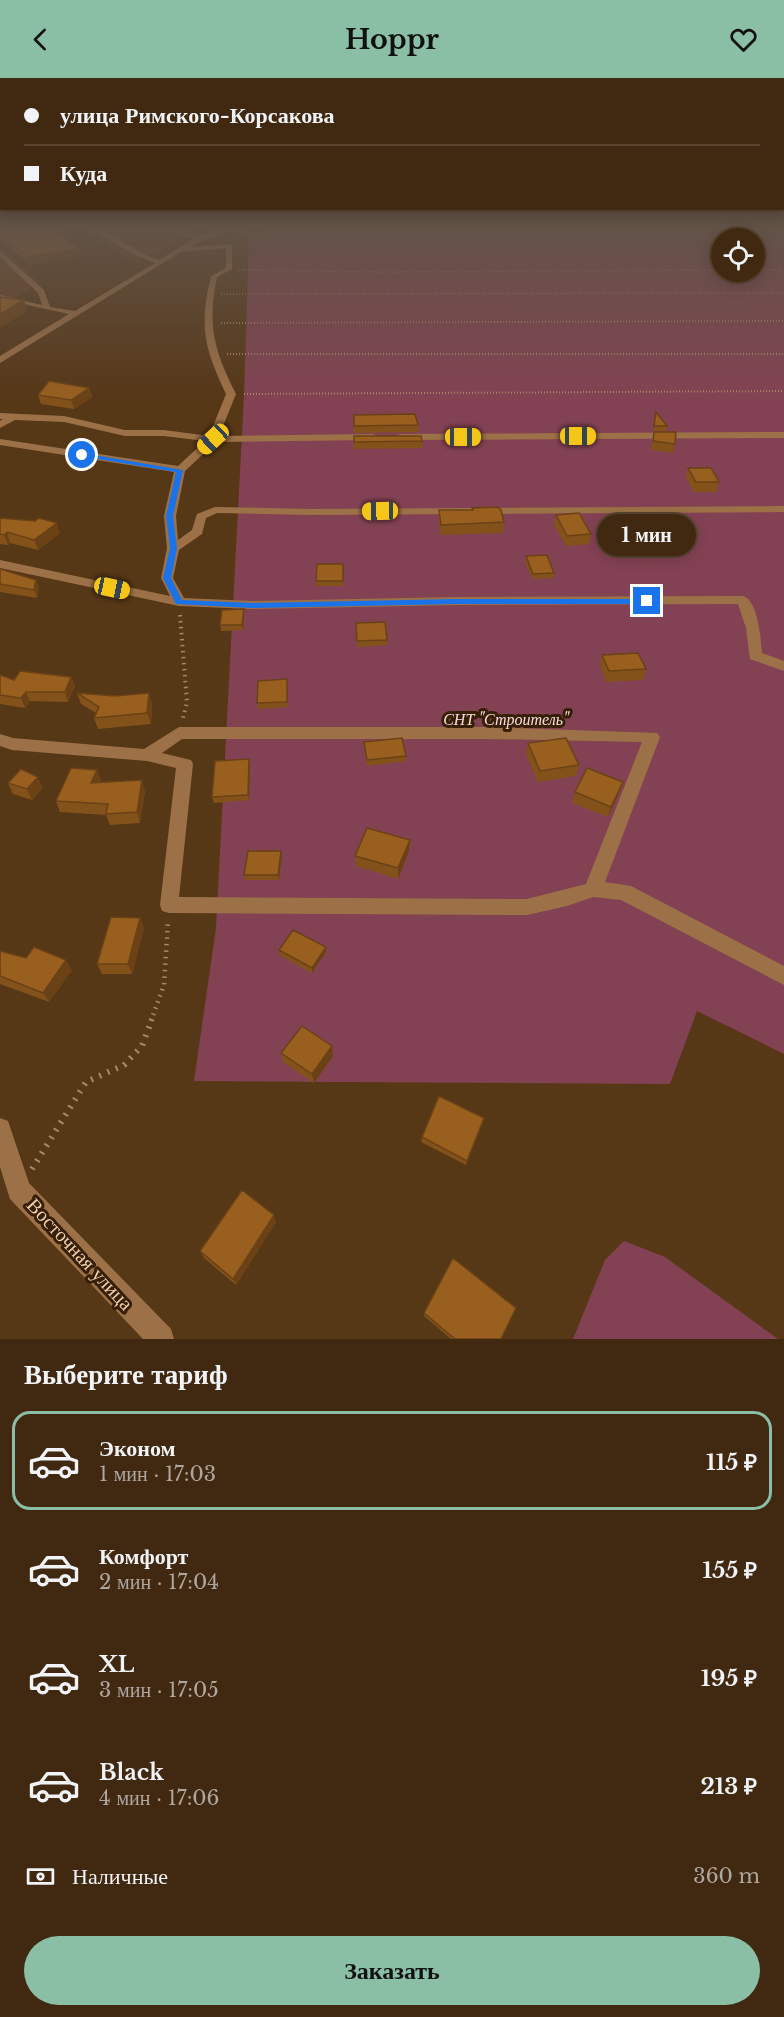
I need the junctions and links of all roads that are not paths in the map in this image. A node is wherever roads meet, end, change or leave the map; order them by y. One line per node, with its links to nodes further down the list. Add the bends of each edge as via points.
1 (33, 285): 5 (street, via 41,292)
2 (122, 285): 6 (street)
3 (212, 285): 14 (street, via 206,323 211,354 231,394)
4 (0, 297): 5 (street)
5 (47, 309): 6 (street)
6 (75, 313): 7 (street)
7 (0, 360)
8 (0, 416): 9 (street)
9 (13, 417): 10 (street); 14 (street, via 63,419 125,433)
10 (0, 425)
11 (784, 435): 13 (street)
12 (381, 437): 14 (street)
13 (392, 437)
14 (213, 439): 16 (street)
15 (0, 442): 16 (street)
16 (180, 470): 18 (street, via 170,516)
17 (784, 509): 18 (street, via 215,510 201,516 198,532)
18 (173, 548): 20 (street, via 167,578)
19 (0, 564): 20 (street)
20 (179, 602): 21 (street, via 252,605 743,600 753,628 755,656)
21 (784, 666)
22 (0, 740): 23 (street)
23 (147, 755): 24 (street, via 185,764 169,905 527,907); 24 (street, via 179,733 652,737)
24 (593, 889): 25 (street, via 624,892)
25 (783, 973)
26 (0, 1129): 27 (street, Восточная улица, via 19,1190)
27 (160, 1339)

